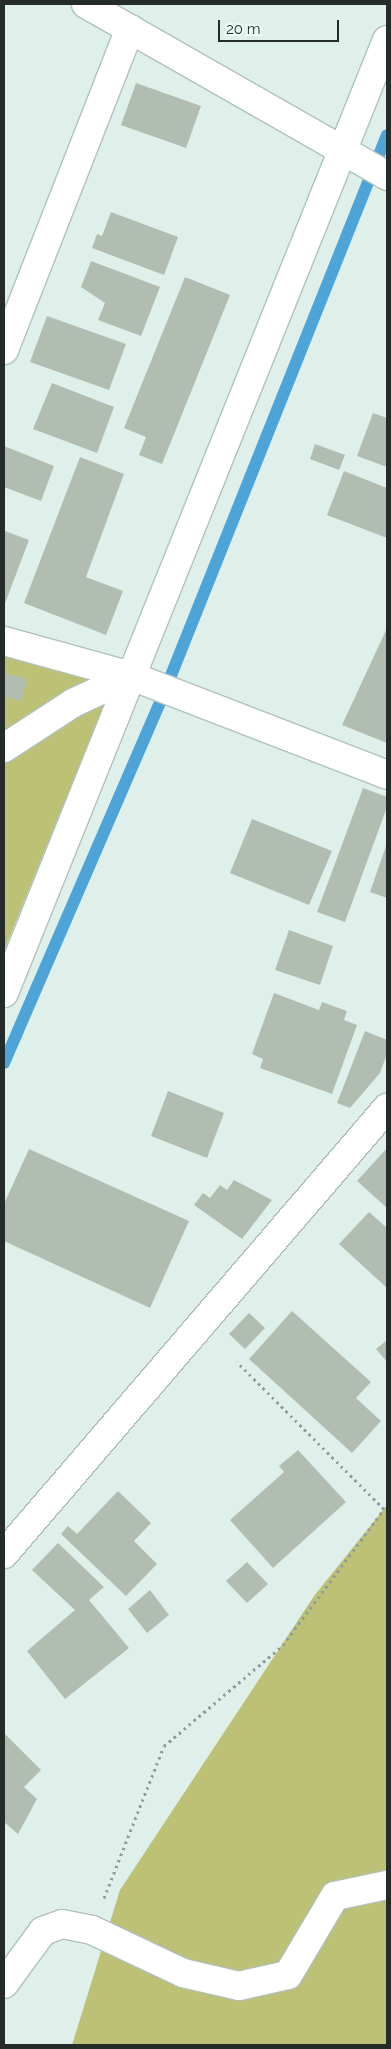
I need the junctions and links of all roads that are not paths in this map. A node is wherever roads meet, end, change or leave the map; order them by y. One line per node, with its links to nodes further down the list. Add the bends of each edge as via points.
1 (86, 4): 2 (street)
2 (130, 29): 4 (street); 6 (street)
3 (387, 40): 4 (street)
4 (347, 153): 5 (street); 8 (street)
5 (387, 176)
6 (4, 350)
7 (4, 641): 8 (street)
8 (135, 677): 9 (street, via 73,703); 10 (street); 11 (street)
9 (4, 748)
10 (387, 775)
11 (4, 993)
12 (387, 1108): 13 (street)
13 (4, 1554)
14 (387, 1885): 15 (street, via 335,1896 288,1975 239,1986 183,1973 92,1930 62,1924 43,1931)
15 (4, 1984)

